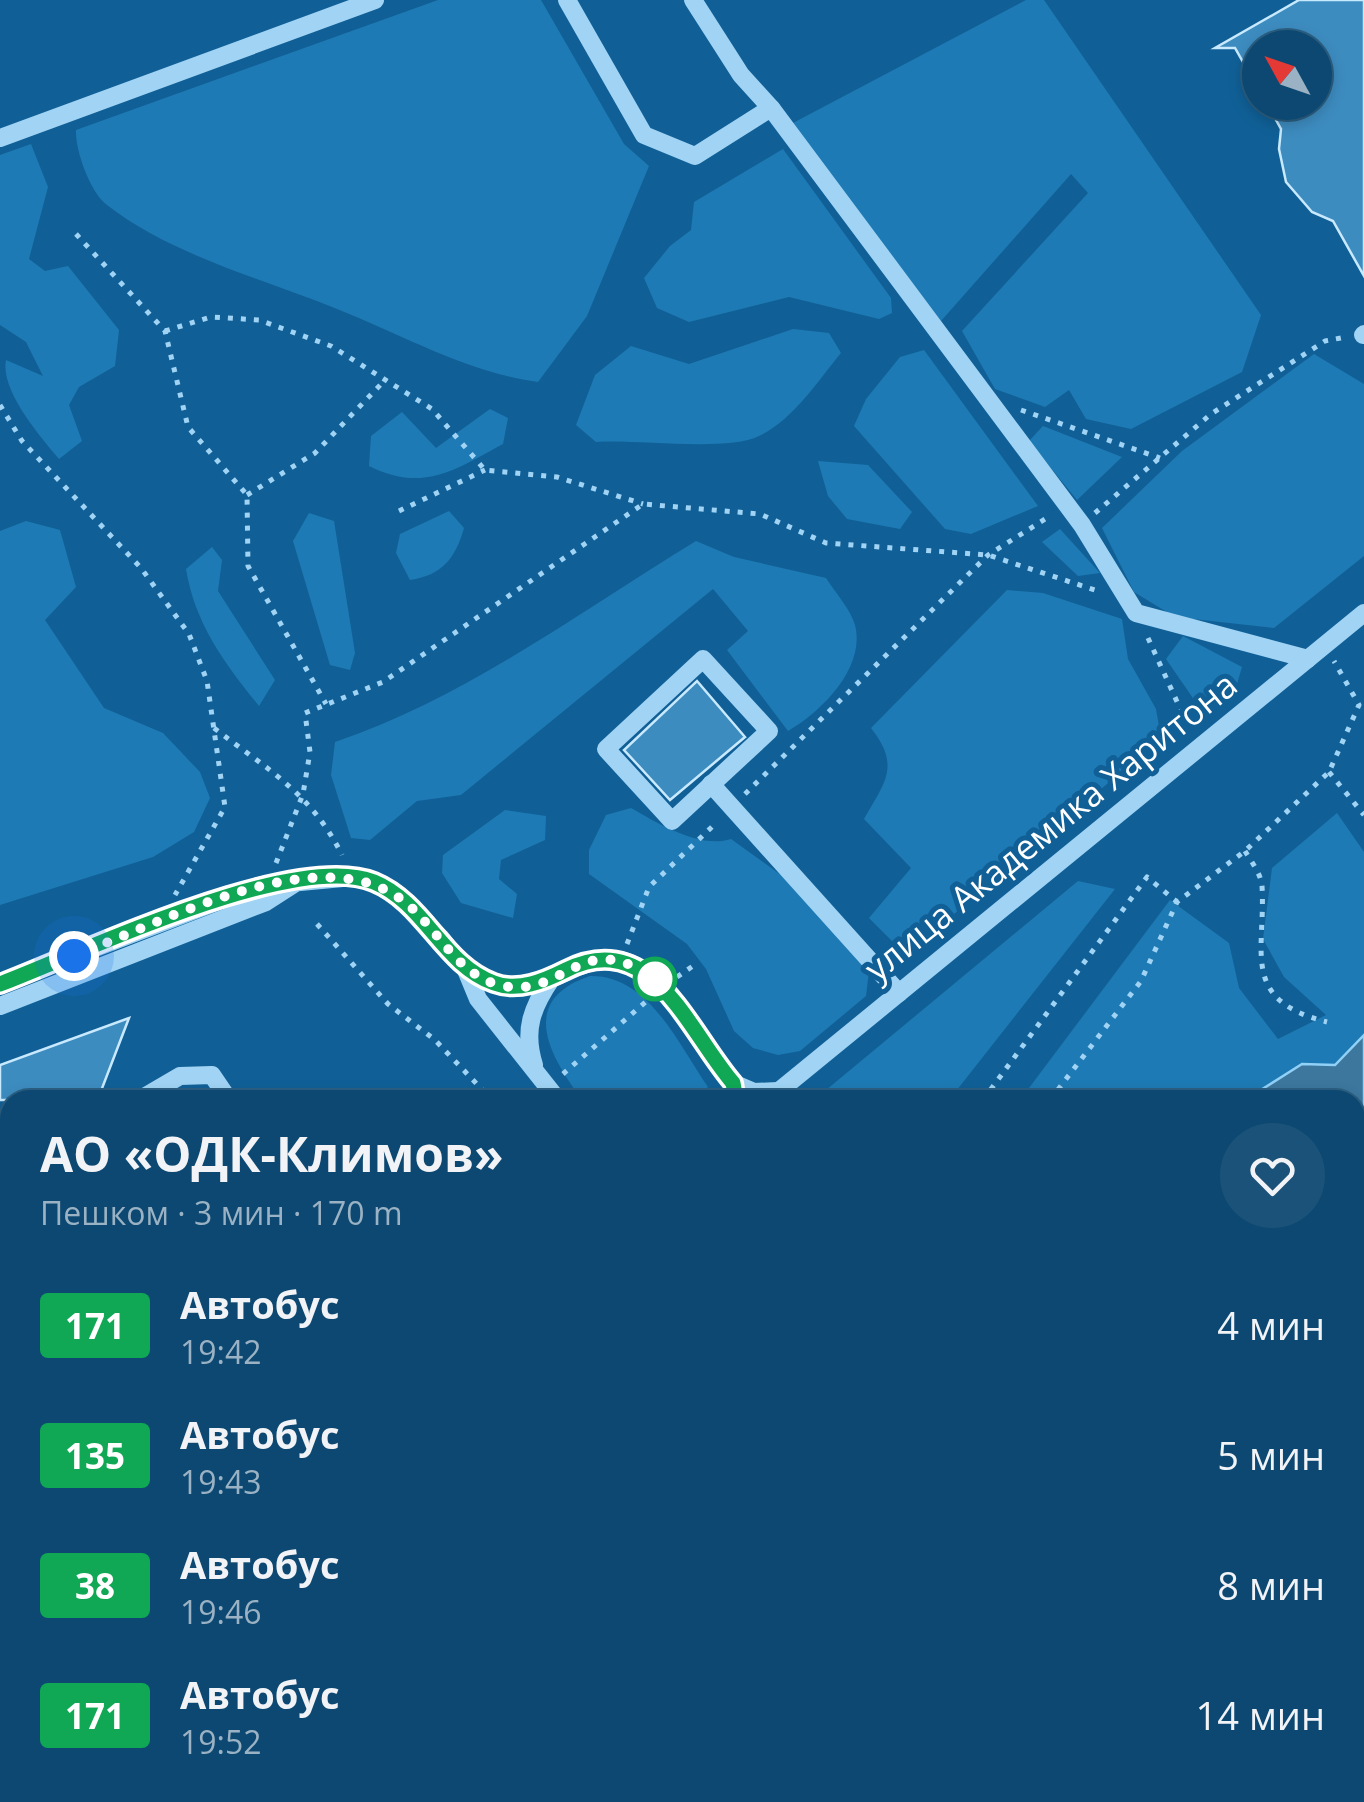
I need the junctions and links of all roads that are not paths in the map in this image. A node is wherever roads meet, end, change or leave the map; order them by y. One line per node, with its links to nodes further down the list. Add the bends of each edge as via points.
1 (375, 0): 5 (street)
2 (568, 0): 4 (street, via 644,135 695,156)
3 (694, 0): 4 (street, via 741,75)
4 (771, 108): 7 (street, via 1082,525 1136,613)
5 (0, 138)
6 (1364, 612): 7 (street, улица Академика Харитона)
7 (1308, 658): 13 (street, улица Академика Харитона)
8 (711, 784): 8 (street, via 770,731 703,659 606,749 672,820); 13 (street)
9 (299, 881): 10 (street, via 329,876 374,882 419,914); 12 (street, via 258,886); 14 (street, via 266,902)
10 (466, 970): 11 (street, via 508,987); 15 (street, via 478,999)
11 (552, 977): 15 (street, via 530,1015); 19 (street, via 583,961 622,961 642,970 663,988)
12 (0, 984)
13 (899, 993): 20 (street, улица Академика Харитона)
14 (0, 1006)
15 (535, 1068): 18 (street)
16 (156, 1090): 17 (street, via 180,1076 212,1076)
17 (222, 1090)
18 (550, 1090)
19 (733, 1090)
20 (780, 1090)

